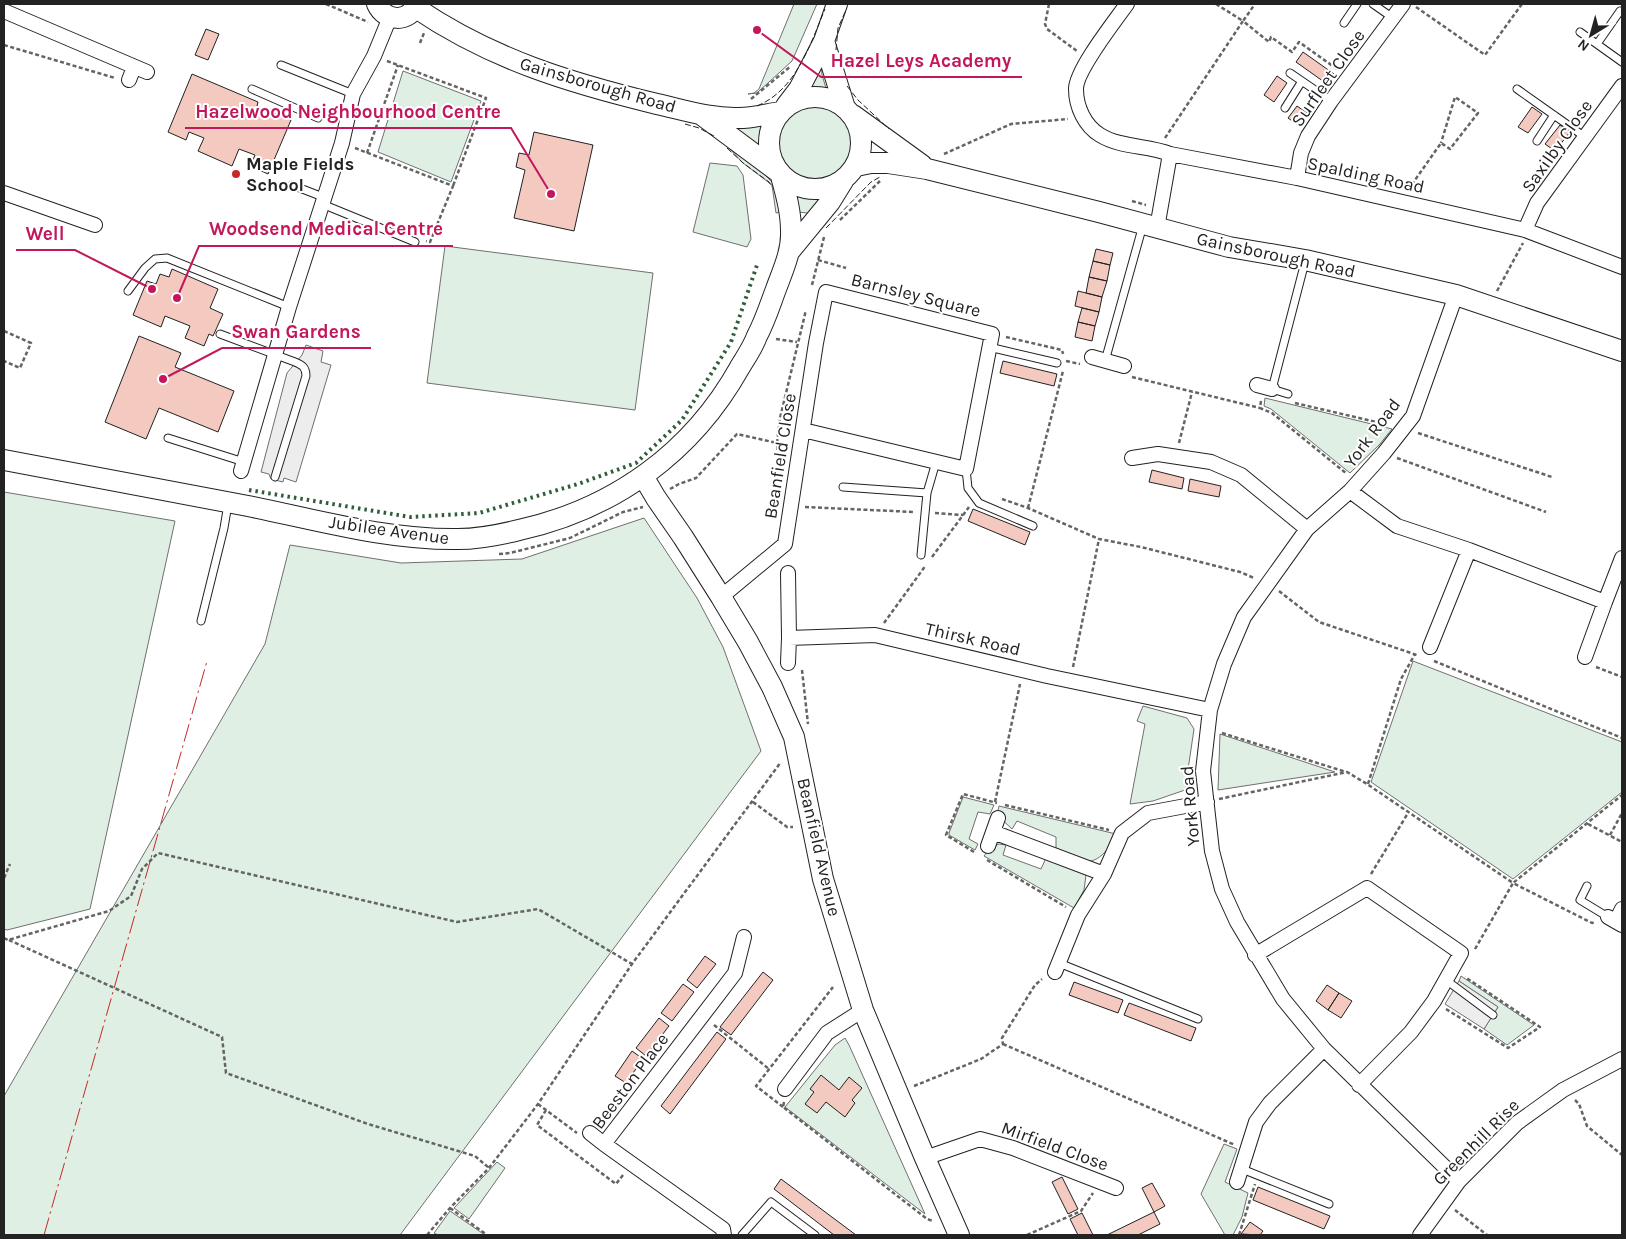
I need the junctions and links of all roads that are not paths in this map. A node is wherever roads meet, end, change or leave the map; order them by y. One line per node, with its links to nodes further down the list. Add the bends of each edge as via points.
1 (837, 4): 13 (street)
2 (1127, 4): 33 (street, Spalding Road, via 1088,59 1076,88 1082,118 1100,135 1124,145)
3 (1356, 4): 11 (lane)
4 (1373, 4): 10 (lane)
5 (1403, 4): 10 (street, Surfleet Close)
6 (417, 6): 9 (street, via 404,17); 29 (street, Gainsborough Road, via 444,28 506,58 588,87)
7 (1620, 11): 14 (lane)
8 (4, 12): 17 (street)
9 (384, 17): 23 (street, via 374,56)
10 (1393, 18): 24 (street, Surfleet Close)
11 (1344, 23)
12 (1580, 32): 14 (lane)
13 (824, 41): 26 (street, via 799,89); 27 (street)
14 (1597, 44): 15 (lane)
15 (1622, 62)
16 (281, 65): 23 (lane)
17 (137, 73)
18 (1290, 73): 19 (lane)
19 (1302, 81): 24 (lane); 25 (lane)
20 (1622, 86): 31 (street, Saxilby Close)
21 (252, 89): 30 (lane)
22 (1517, 89): 28 (lane)
23 (353, 94): 40 (street, via 342,143)
24 (1331, 101): 37 (street, Surfleet Close, via 1308,136)
25 (1285, 108)
26 (783, 110): 27 (street, via 797,100 824,97); 29 (street, Gainsborough Road, via 740,118); 36 (street, via 772,125 768,141 770,157)
27 (849, 111): 34 (street, Gainsborough Road); 35 (street, via 861,135 862,148)
28 (1554, 115): 31 (lane); 32 (lane)
29 (702, 116): 36 (street, Gainsborough Road)
30 (318, 118)
31 (1585, 137): 43 (street, Saxilby Close, via 1538,204)
32 (1537, 141)
33 (1166, 152): 37 (street, Spalding Road); 42 (street)
34 (932, 160): 35 (street, Gainsborough Road, via 871,163); 42 (street, Gainsborough Road)
35 (849, 173): 36 (street, via 831,187 811,189 792,184); 45 (street, Jubilee Avenue)
36 (780, 174): 45 (street, Jubilee Avenue, via 787,197 791,231)
37 (1297, 178): 43 (street, Spalding Road, via 1400,201)
38 (292, 185): 40 (lane)
39 (4, 193): 41 (street)
40 (322, 200): 44 (lane); 51 (street)
41 (95, 225)
42 (1150, 226): 46 (street, Gainsborough Road, via 1229,247); 56 (lane)
43 (1525, 236): 47 (street, Spalding Road)
44 (415, 242)
45 (789, 252): 67 (street, Jubilee Avenue, via 757,337 728,388 699,427 672,454)
46 (1305, 260): 50 (street, Gainsborough Road); 59 (lane, via 1264,390)
47 (1622, 267)
48 (128, 291): 51 (lane, via 155,259 167,258)
49 (826, 292): 53 (street, Barnsley Square, via 992,334); 60 (street, Beanfield Close)
50 (1456, 295): 54 (street, Gainsborough Road); 69 (street, York Road, via 1413,416)
51 (289, 308): 55 (street)
52 (220, 334): 55 (lane)
53 (989, 347): 57 (lane); 66 (street)
54 (1622, 351)
55 (275, 355): 65 (street); 68 (lane, via 301,364 306,376)
56 (1099, 359): 58 (street)
57 (1057, 363)
58 (1124, 366)
59 (1288, 394)
60 (803, 430): 64 (street); 79 (street, Beanfield Close, via 785,544)
61 (168, 438): 65 (lane)
62 (1132, 458): 74 (street, via 1158,454 1211,462 1240,475)
63 (4, 460): 72 (street, Jubilee Avenue)
64 (936, 462): 66 (street); 71 (lane)
65 (242, 466)
66 (966, 469): 73 (lane, via 968,488 979,503)
67 (643, 476): 72 (street, Jubilee Avenue, via 598,504 569,516 503,534 460,540 368,531); 79 (street, Beanfield Avenue)
68 (276, 477)
69 (1354, 487): 74 (street, York Road); 75 (street, via 1397,526)
70 (842, 488): 71 (lane)
71 (927, 493): 76 (lane)
72 (228, 502): 81 (lane)
73 (1033, 526)
74 (1307, 529): 86 (street, York Road, via 1244,617 1224,664)
75 (1470, 550): 80 (street); 83 (street)
76 (921, 555)
77 (1622, 558): 80 (street)
78 (788, 573): 82 (street)
79 (721, 597): 98 (street, Beanfield Avenue, via 772,687 794,737 823,879)
80 (1606, 602): 84 (street)
81 (201, 621)
82 (789, 638): 85 (street); 86 (street, Thirsk Road, via 875,636)
83 (1427, 652)
84 (1585, 657)
85 (788, 663)
86 (1210, 710): 87 (street, York Road, via 1203,771)
87 (1207, 802): 91 (street, via 1148,813 1122,833); 95 (street, York Road, via 1212,851 1222,889)
88 (998, 818): 89 (street)
89 (993, 832): 90 (street); 91 (street)
90 (988, 846)
91 (1104, 874): 96 (street, via 1078,914)
92 (1587, 886): 93 (lane, via 1580,900)
93 (1617, 918)
94 (744, 937): 106 (street, Beeston Place, via 735,973)
95 (1256, 955): 97 (street, via 1367,888 1461,953); 101 (street, York Road, via 1283,999)
96 (1057, 967): 100 (lane)
97 (1446, 980): 99 (lane); 103 (street, via 1411,1032)
98 (863, 1010): 104 (street, via 827,1033); 107 (street, Beanfield Avenue)
99 (1493, 1015)
100 (1198, 1019)
101 (1324, 1049): 103 (street, York Road); 108 (street, via 1270,1103 1256,1122)
102 (1622, 1059): 109 (street, Greenhill Rise, via 1563,1090 1517,1123)
103 (1359, 1085): 109 (street, York Road)
104 (785, 1089)
105 (590, 1133): 106 (street)
106 (604, 1144): 112 (street, Beeston Place, via 723,1229)
107 (925, 1158): 110 (street, Mirfield Close, via 980,1139 1013,1148); 115 (street, Beanfield Avenue)
108 (1239, 1176): 111 (lane, via 1258,1176)
109 (1459, 1182): 116 (street, Greenhill Rise)
110 (1116, 1188)
111 (1330, 1204)
112 (724, 1235)
113 (742, 1235): 114 (lane, via 770,1202)
114 (815, 1235)
115 (959, 1235)
116 (1420, 1235)

